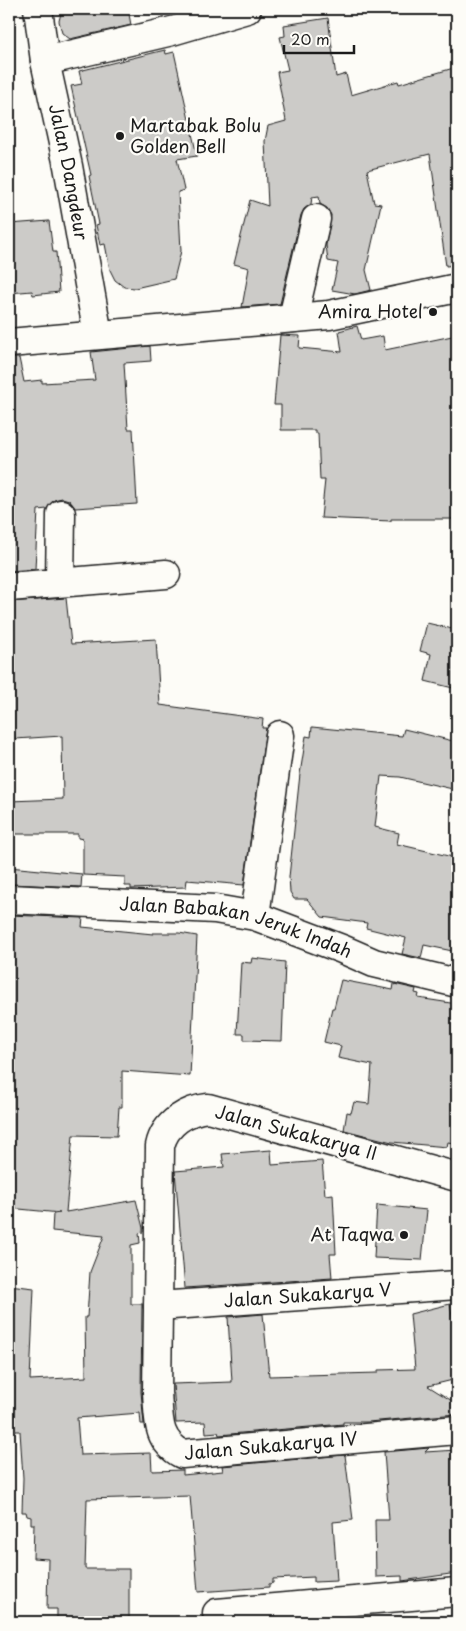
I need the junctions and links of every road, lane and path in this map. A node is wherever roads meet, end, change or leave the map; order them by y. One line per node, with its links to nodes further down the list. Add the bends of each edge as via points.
1 (38, 9): 3 (street, Jalan Dangdeur)
2 (247, 9): 3 (street)
3 (45, 61): 7 (street, Jalan Dangdeur, via 68,166)
4 (316, 219): 6 (street)
5 (457, 288): 6 (street, via 329,315)
6 (293, 318): 7 (street)
7 (98, 335): 8 (street)
8 (9, 343)
9 (61, 514): 11 (street)
10 (166, 574): 11 (street)
11 (60, 582): 12 (street)
12 (9, 587)
13 (280, 735): 15 (street)
14 (9, 899): 15 (street, Jalan Babakan Jeruk Indah, via 215,909)
15 (255, 916): 16 (street, Jalan Babakan Jeruk Indah, via 374,963)
16 (457, 983)
17 (457, 1177): 19 (street, Jalan Sukakarya II, via 208,1108 188,1112 177,1119 162,1138 160,1146)
18 (457, 1285): 19 (street, Jalan Sukakarya V)
19 (158, 1306): 20 (street, Jalan Sukakarya IV, via 160,1430 170,1447 182,1454)
20 (457, 1430)
21 (457, 1592): 22 (street)
22 (217, 1613)

